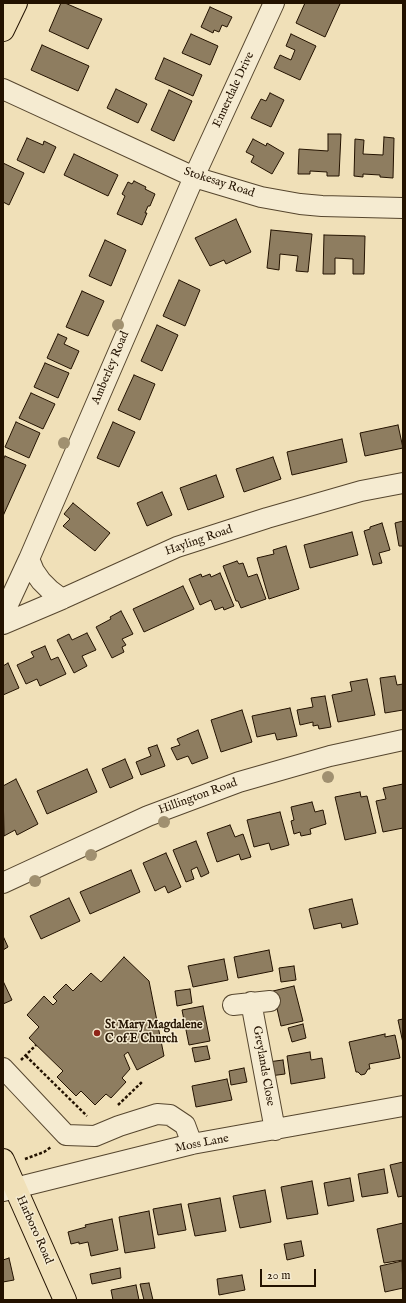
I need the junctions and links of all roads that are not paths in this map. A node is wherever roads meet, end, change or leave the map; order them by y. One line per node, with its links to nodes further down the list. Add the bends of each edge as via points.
1 (16, 3): 3 (main road)
2 (274, 3): 5 (street, Ennerdale Drive)
3 (3, 30)
4 (3, 89): 5 (street, Stokesay Road)
5 (194, 177): 6 (street, Stokesay Road, via 261,197 300,204); 8 (street, Amberley Road)
6 (403, 208)
7 (403, 483): 9 (street, Hayling Road, via 361,491 177,547)
8 (29, 559): 9 (street, via 41,581); 10 (street, Amberley Road)
9 (62, 599): 11 (street, Hayling Road)
10 (3, 615)
11 (3, 624)
12 (403, 740): 13 (street, Hillington Road, via 330,756 239,782 148,816)
13 (3, 883)
14 (251, 1003): 17 (street, Greylands Close)
15 (3, 1068): 18 (street, via 66,1135 95,1136 157,1114 170,1116 185,1125)
16 (403, 1106): 17 (street, Moss Lane)
17 (275, 1130): 18 (street, Moss Lane)
18 (192, 1144): 20 (street, Moss Lane)
19 (4, 1163): 20 (main road, Harboro Road)
20 (10, 1190): 21 (main road, Harboro Road)
21 (65, 1300)

